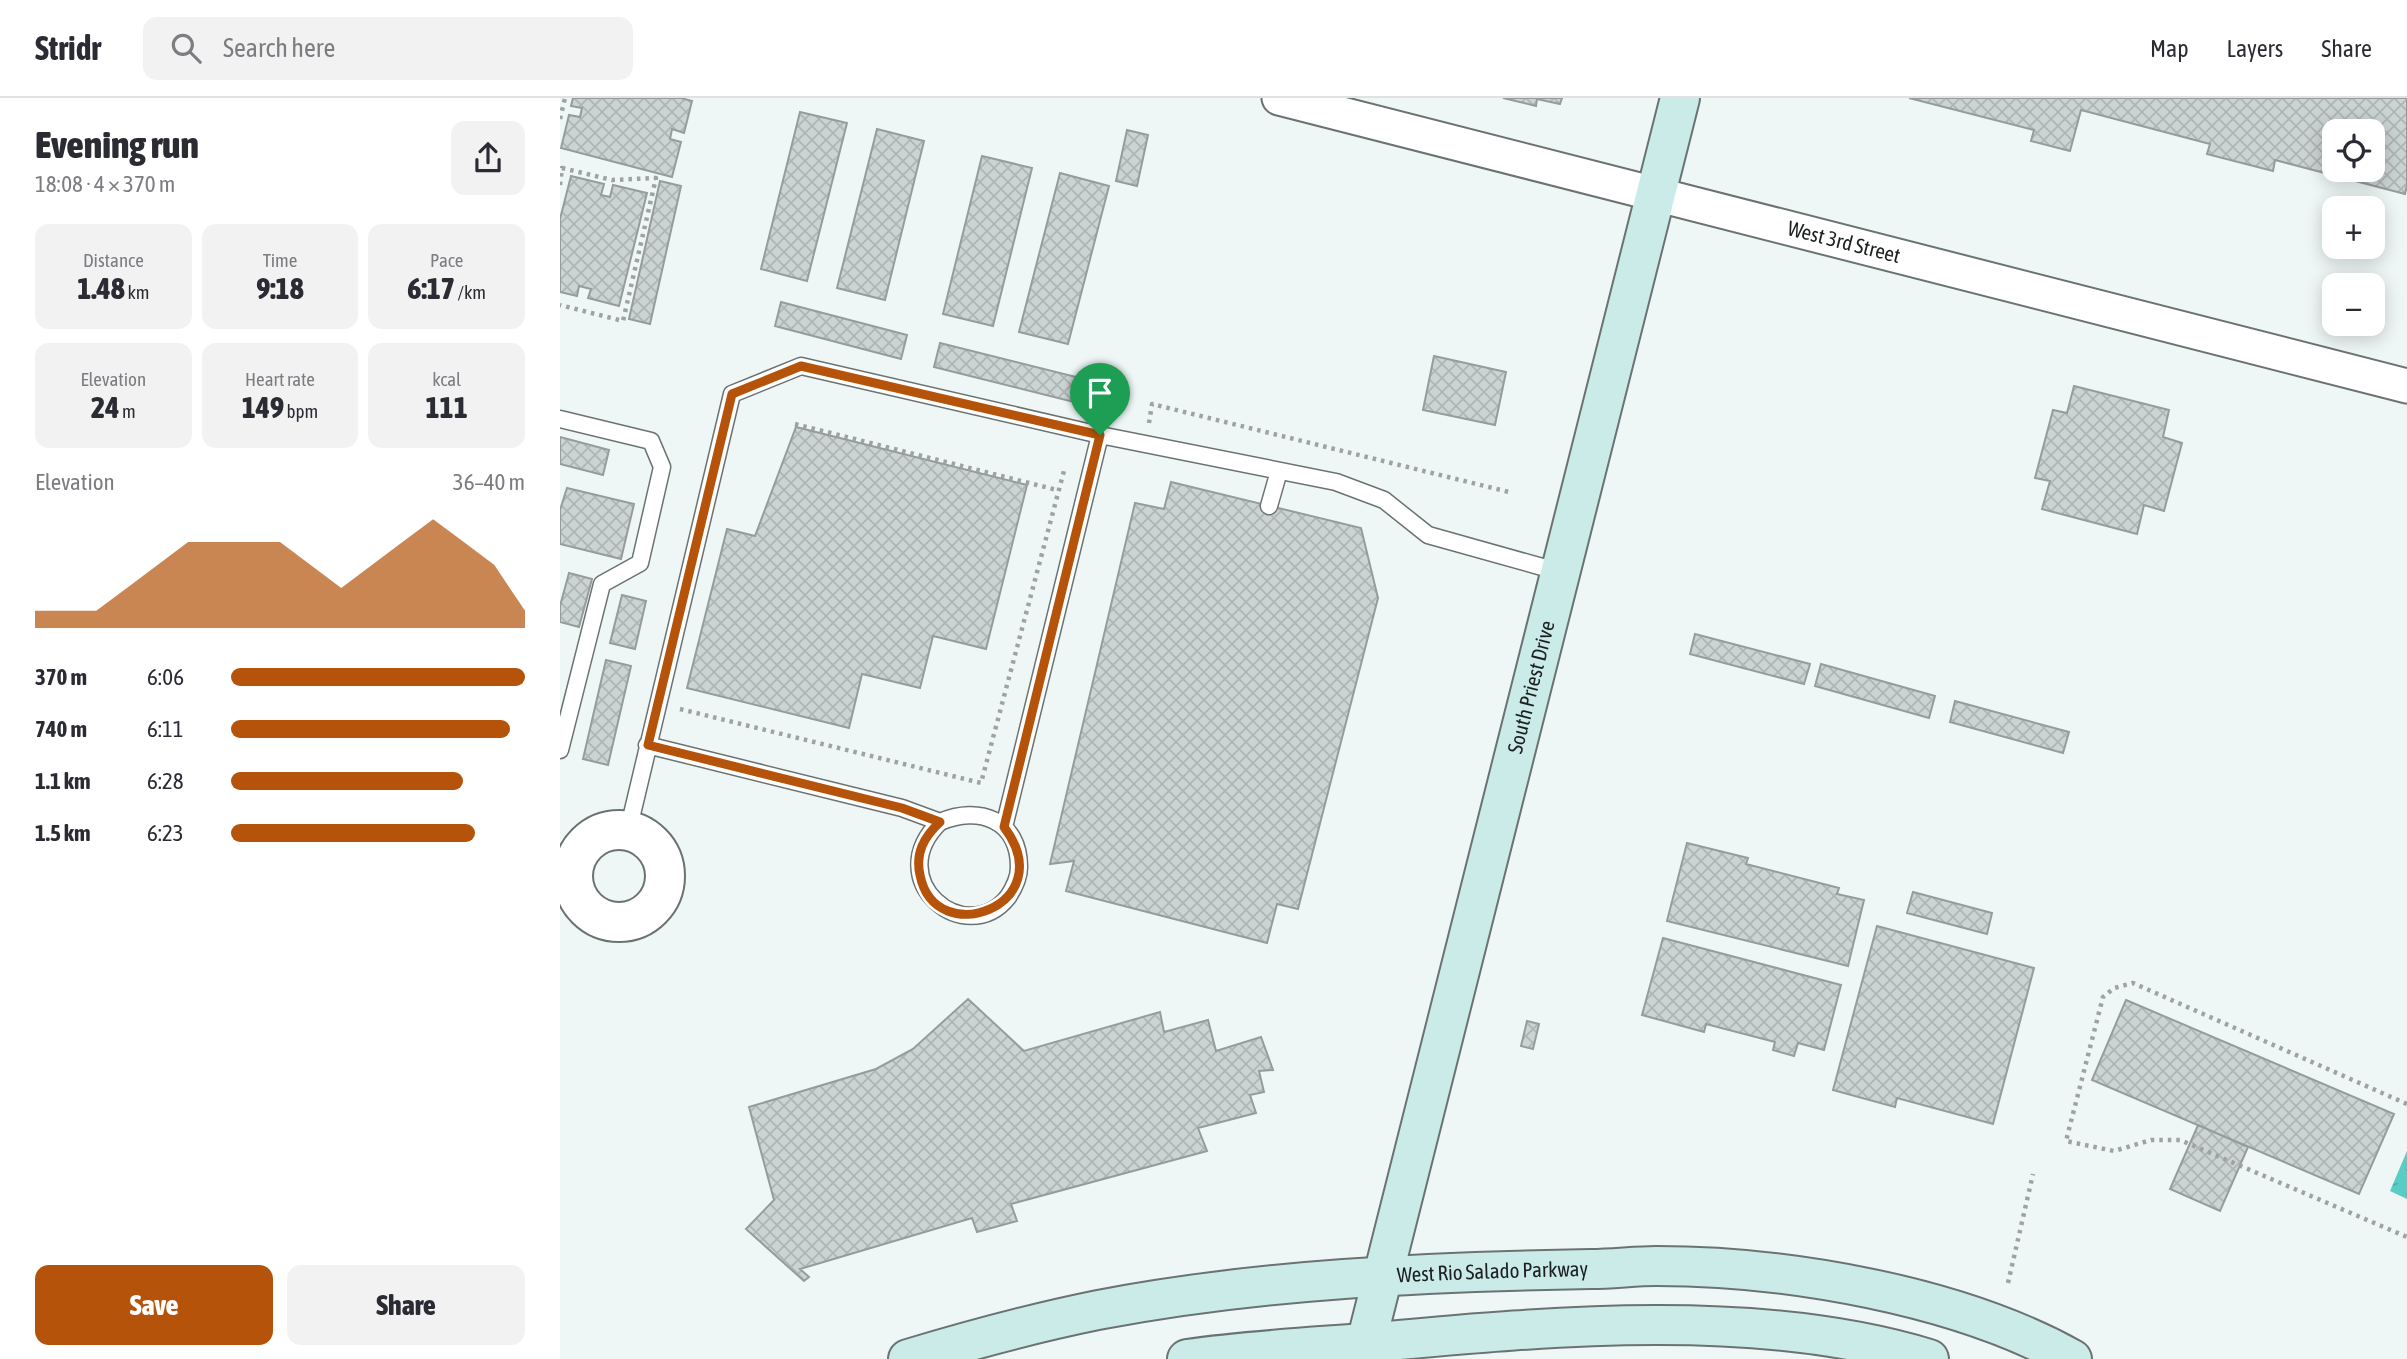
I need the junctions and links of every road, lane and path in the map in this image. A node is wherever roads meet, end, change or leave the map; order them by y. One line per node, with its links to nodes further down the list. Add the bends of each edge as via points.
1 (565, 98): 4 (path)
2 (1279, 98): 7 (street, West 3rd Street)
3 (1680, 98): 7 (main road, South Priest Drive)
4 (560, 120)
5 (561, 168): 6 (path); 8 (path, via 612,180 656,178 623,321)
6 (560, 185)
7 (1656, 193): 9 (street, West 3rd Street); 17 (main road, South Priest Drive)
8 (560, 304)
9 (2407, 386)
10 (560, 419): 20 (lane, via 651,441 662,467 640,563 602,584)
11 (795, 425): 15 (path)
12 (1100, 435): 14 (lane); 18 (lane, via 801,366 732,394); 22 (lane)
13 (1065, 467): 15 (path)
14 (1279, 471): 16 (lane); 17 (lane, via 1361,489 1406,515 1428,535)
15 (1057, 491): 18 (path, via 981,783)
16 (1269, 506)
17 (1560, 572): 28 (main road, South Priest Drive)
18 (658, 704): 19 (lane)
19 (648, 745): 21 (lane, via 902,808); 23 (lane)
20 (560, 750)
21 (940, 822): 22 (lane, via 973,813); 22 (lane, via 920,849 921,882 929,896 957,914 990,911 1014,888 1019,856)
22 (1004, 827)
23 (628, 831): 24 (street, via 604,832); 24 (street, via 649,840 665,866 661,897 640,918 610,922 584,907 572,880)
24 (570, 847)
25 (2407, 1104): 27 (path, via 2133,983 2114,988 2103,997 2066,1141 2113,1151 2151,1140 2180,1140)
26 (2033, 1174): 29 (path)
27 (2407, 1237)
28 (1383, 1278): 30 (main road, South Priest Drive); 31 (main road, West Rio Salado Parkway, via 1101,1310 1003,1331); 34 (main road, West Rio Salado Parkway, via 1657,1266 1782,1274 1847,1284 1938,1307)
29 (2008, 1283)
30 (1364, 1351): 32 (main road, via 1266,1349); 33 (main road, via 1465,1334 1611,1327 1772,1329 1867,1342)
31 (908, 1359)
32 (1187, 1359)
33 (1929, 1359)
34 (2072, 1359)

